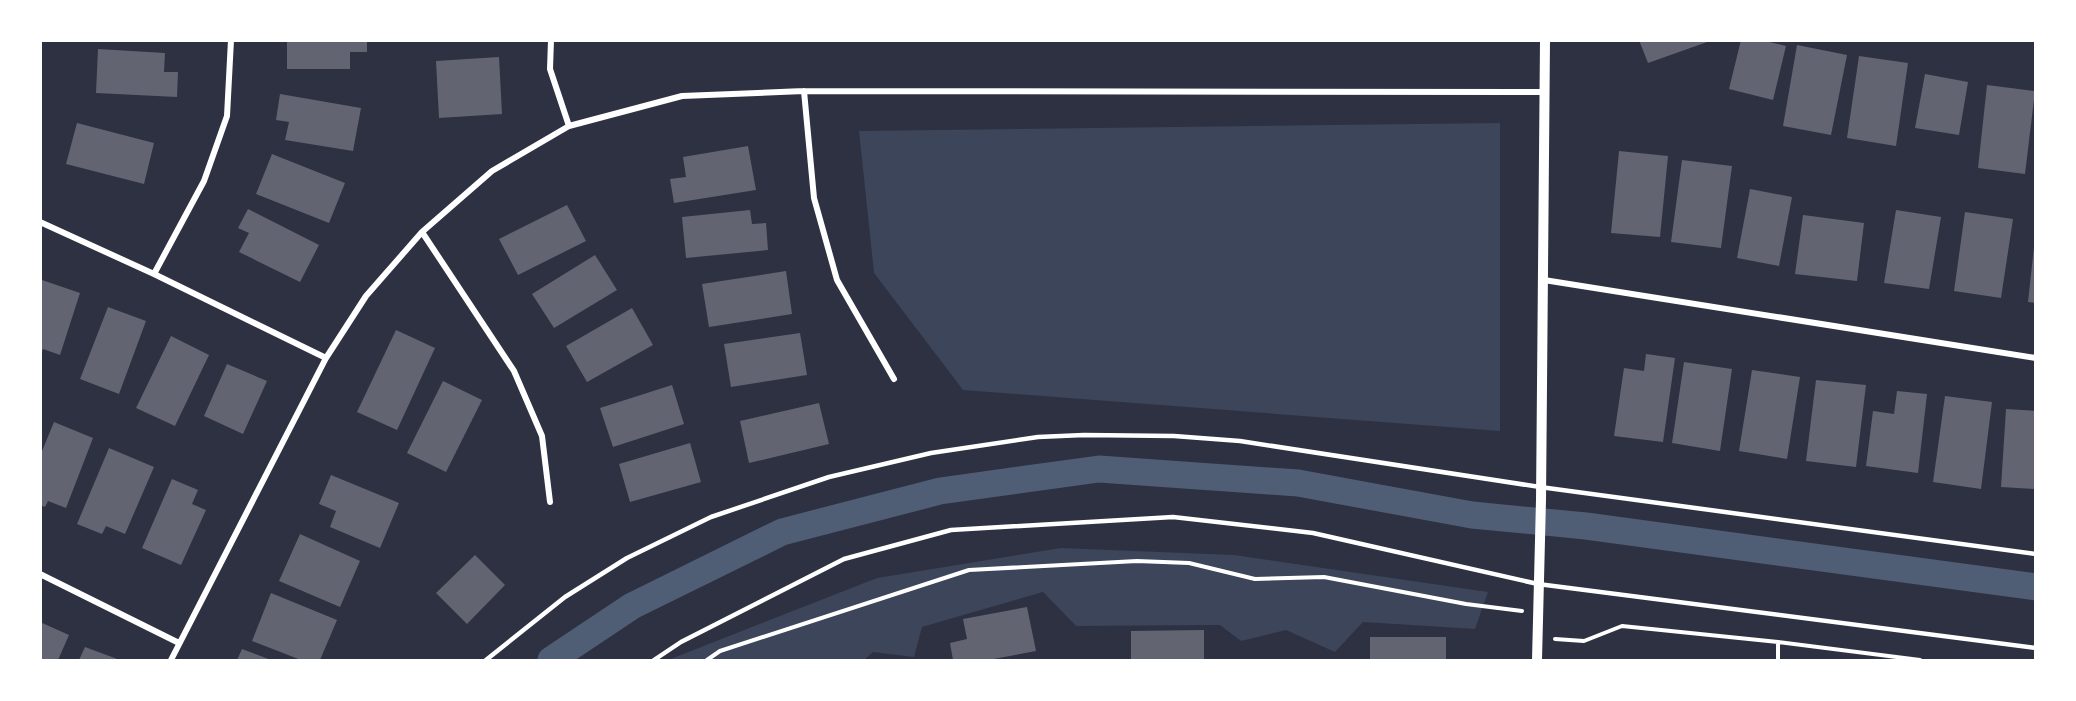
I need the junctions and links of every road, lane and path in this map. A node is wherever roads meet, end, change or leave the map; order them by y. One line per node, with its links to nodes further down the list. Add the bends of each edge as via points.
1 (231, 40): 9 (street, via 227,116 204,181)
2 (551, 40): 6 (street, via 550,69)
3 (1545, 40): 5 (street)
4 (804, 91): 5 (street); 6 (street, via 682,96); 13 (street, via 814,198 837,279)
5 (1545, 92): 10 (street)
6 (569, 126): 8 (street, via 492,171)
7 (40, 222): 9 (street)
8 (422, 232): 11 (street, via 366,296); 15 (street, via 514,371 542,436)
9 (154, 274): 11 (street)
10 (1544, 279): 12 (street); 14 (street)
11 (326, 358): 22 (street)
12 (2036, 358)
13 (894, 379)
14 (1540, 487): 16 (lane); 18 (street); 25 (lane, via 1240,441 1174,436 1038,437 931,453 829,477 711,517 627,558 565,597)
15 (550, 502)
16 (2036, 554)
17 (40, 574): 22 (street)
18 (1538, 584): 19 (street); 23 (lane); 26 (lane, via 1313,533 1173,517 951,531 844,559 681,642)
19 (1538, 613): 20 (street); 27 (path, via 1466,604 1324,577 1255,579 1189,563 1137,561 969,570 720,651)
20 (1537, 638): 21 (path, via 1584,641 1622,626); 28 (street)
21 (1778, 642): 29 (path); 30 (path)
22 (179, 643): 24 (street)
23 (2036, 648)
24 (171, 660)
25 (486, 660)
26 (654, 660)
27 (707, 660)
28 (1537, 660)
29 (1778, 660)
30 (1920, 660)

